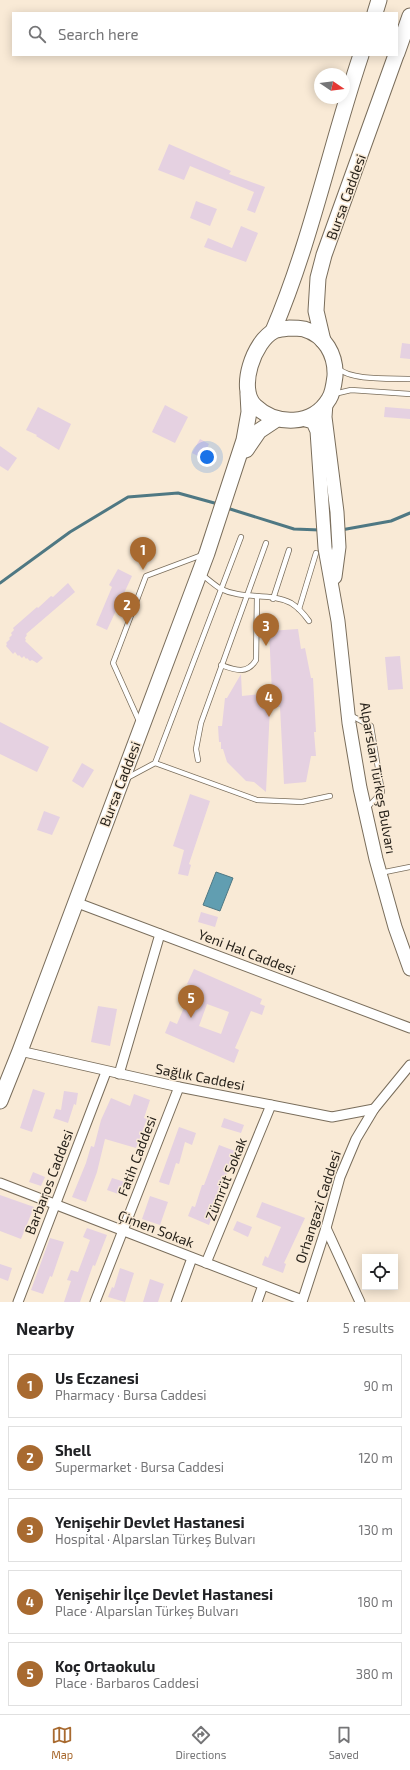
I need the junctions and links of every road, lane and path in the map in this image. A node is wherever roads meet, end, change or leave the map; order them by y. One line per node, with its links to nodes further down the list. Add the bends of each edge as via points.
1 (379, 0): 2 (main road)
2 (375, 12)
3 (410, 16): 4 (main road, Bursa Caddesi)
4 (398, 51)
5 (361, 56): 7 (main road, Bursa Caddesi, via 342,111 304,248 290,292)
6 (396, 56): 8 (main road, Bursa Caddesi, via 318,278 316,311)
7 (273, 332): 8 (main road, via 289,328 304,329); 11 (main road, via 258,347 251,362)
8 (323, 341): 9 (main road, via 330,350)
9 (334, 365): 10 (lane, via 341,372 352,376); 13 (main road, via 334,381)
10 (410, 379)
11 (248, 394): 14 (main road, via 253,404 265,414); 16 (main road, Bursa Caddesi, via 248,425)
12 (410, 394): 13 (lane, via 351,390)
13 (328, 399): 15 (main road, via 311,415); 23 (main road, Alparslan Türkeş Bulvarı, via 325,417 339,547)
14 (277, 419): 15 (main road); 16 (main road, Bursa Caddesi, via 251,440)
15 (302, 419): 20 (main road, Alparslan Türkeş Bulvarı, via 313,422 317,431 323,514)
16 (236, 466): 21 (main road, Bursa Caddesi)
17 (241, 537): 24 (lane)
18 (266, 543): 25 (lane)
19 (289, 550): 27 (lane)
20 (321, 550): 23 (main road, Alparslan Türkeş Bulvarı); 28 (lane)
21 (207, 553): 22 (main road, Bursa Caddesi); 32 (lane, via 146,576 113,663)
22 (200, 573): 24 (lane); 32 (main road, Bursa Caddesi)
23 (333, 588): 31 (main road, Alparslan Türkeş Bulvarı)
24 (221, 589): 25 (lane); 34 (lane)
25 (247, 596): 26 (lane); 30 (lane)
26 (257, 596): 27 (lane); 30 (lane, via 256,660 251,667 243,671)
27 (273, 599): 28 (lane, via 285,601)
28 (300, 609): 29 (lane)
29 (309, 621)
30 (221, 666): 33 (lane, via 201,722 196,749)
31 (348, 714): 37 (main road, Alparslan Türkeş Bulvarı); 37 (lane, via 371,726 382,792)
32 (142, 726): 35 (main road, Bursa Caddesi)
33 (198, 760)
34 (155, 763): 35 (lane); 36 (lane, via 257,800 302,802)
35 (121, 782): 40 (main road, Bursa Caddesi)
36 (330, 796)
37 (365, 811): 39 (main road, Alparslan Türkeş Bulvarı)
38 (410, 867): 39 (lane)
39 (380, 873): 42 (main road, Alparslan Türkeş Bulvarı)
40 (75, 902): 41 (street, Yeni Hal Caddesi); 44 (main road, Bursa Caddesi)
41 (160, 934): 43 (street, Yeni Hal Caddesi); 47 (street)
42 (410, 969)
43 (410, 1028)
44 (20, 1051): 46 (street, Sağlık Caddesi); 49 (main road, Bursa Caddesi)
45 (410, 1065): 51 (street, Orhangazi Caddesi)
46 (106, 1072): 47 (street, Sağlık Caddesi); 53 (street, Barbaros Caddesi)
47 (119, 1074): 48 (street, Sağlık Caddesi)
48 (179, 1087): 50 (street, Sağlık Caddesi); 55 (street, Fatih Caddesi)
49 (0, 1101)
50 (271, 1105): 51 (street, Sağlık Caddesi, via 332,1117); 57 (street, Zümrüt Sokak)
51 (374, 1109): 54 (street, Orhangazi Caddesi, via 356,1139 340,1177)
52 (0, 1183): 53 (street, Çimen Sokak)
53 (55, 1205): 55 (street, Çimen Sokak); 60 (street, Barbaros Caddesi)
54 (326, 1228): 59 (street, Orhangazi Caddesi); 64 (street)
55 (123, 1231): 56 (street, Çimen Sokak); 61 (street, Fatih Caddesi)
56 (192, 1258): 57 (street, Çimen Sokak); 62 (street)
57 (206, 1263): 58 (street, Çimen Sokak)
58 (263, 1285): 59 (street, Çimen Sokak); 63 (street)
59 (302, 1301)
60 (18, 1302)
61 (95, 1302)
62 (176, 1302)
63 (256, 1302)
64 (360, 1302)

